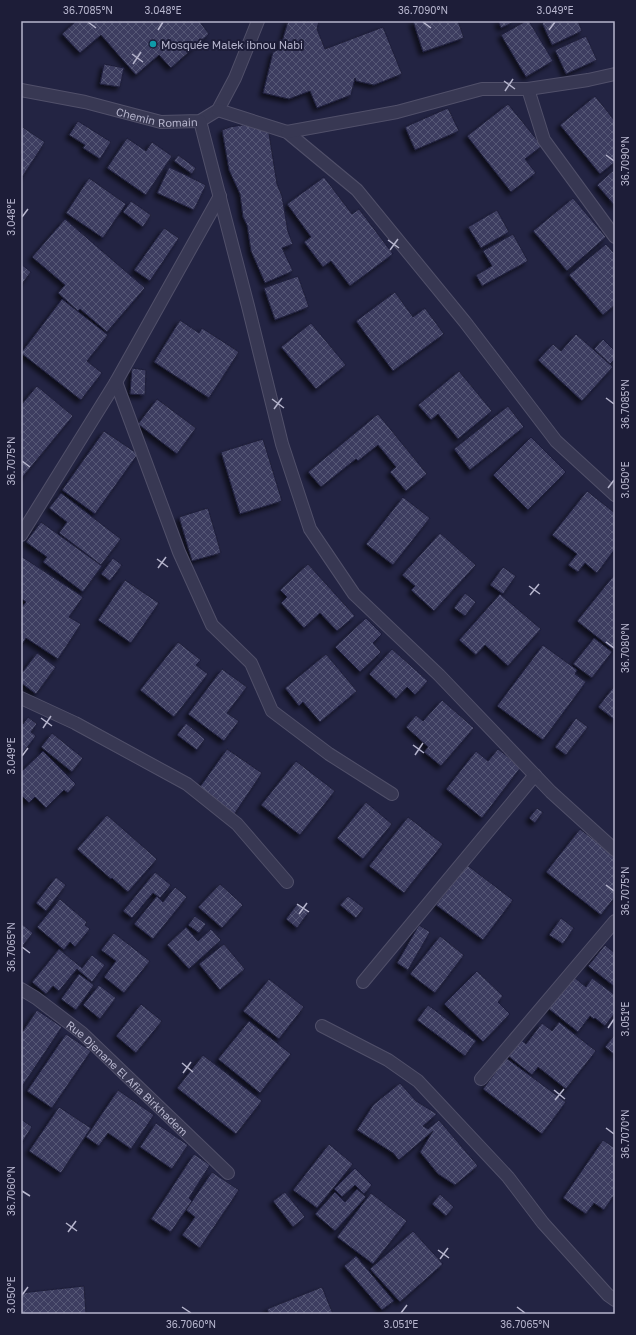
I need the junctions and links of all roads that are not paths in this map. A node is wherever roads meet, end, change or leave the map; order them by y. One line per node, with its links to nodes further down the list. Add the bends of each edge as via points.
1 (258, 21): 5 (street, via 235,78)
2 (615, 74): 3 (street)
3 (528, 89): 7 (street, via 482,89 398,112); 9 (street, via 544,140)
4 (21, 90): 6 (street, Chemin Romain, via 85,102 161,122)
5 (218, 110): 6 (street, Chemin Romain); 7 (street)
6 (200, 121): 8 (street)
7 (287, 132): 11 (street, via 357,190 556,441)
8 (220, 196): 10 (street); 14 (street, via 282,444 310,529 354,594 439,675)
9 (615, 237)
10 (116, 382): 12 (street); 15 (street, via 179,552 212,625 251,663 272,711 328,754)
11 (615, 495)
12 (21, 535)
13 (21, 698): 17 (street, via 187,784 237,824)
14 (535, 774): 16 (street, via 551,792); 19 (street)
15 (392, 794)
16 (615, 850)
17 (287, 882)
18 (615, 921): 22 (street)
19 (363, 982)
20 (21, 989): 23 (street, Rue Djenane El Afia Birkhadem, via 82,1033)
21 (322, 1026): 24 (street, via 388,1060 418,1080 508,1177 543,1223)
22 (481, 1079)
23 (228, 1173)
24 (615, 1300)

